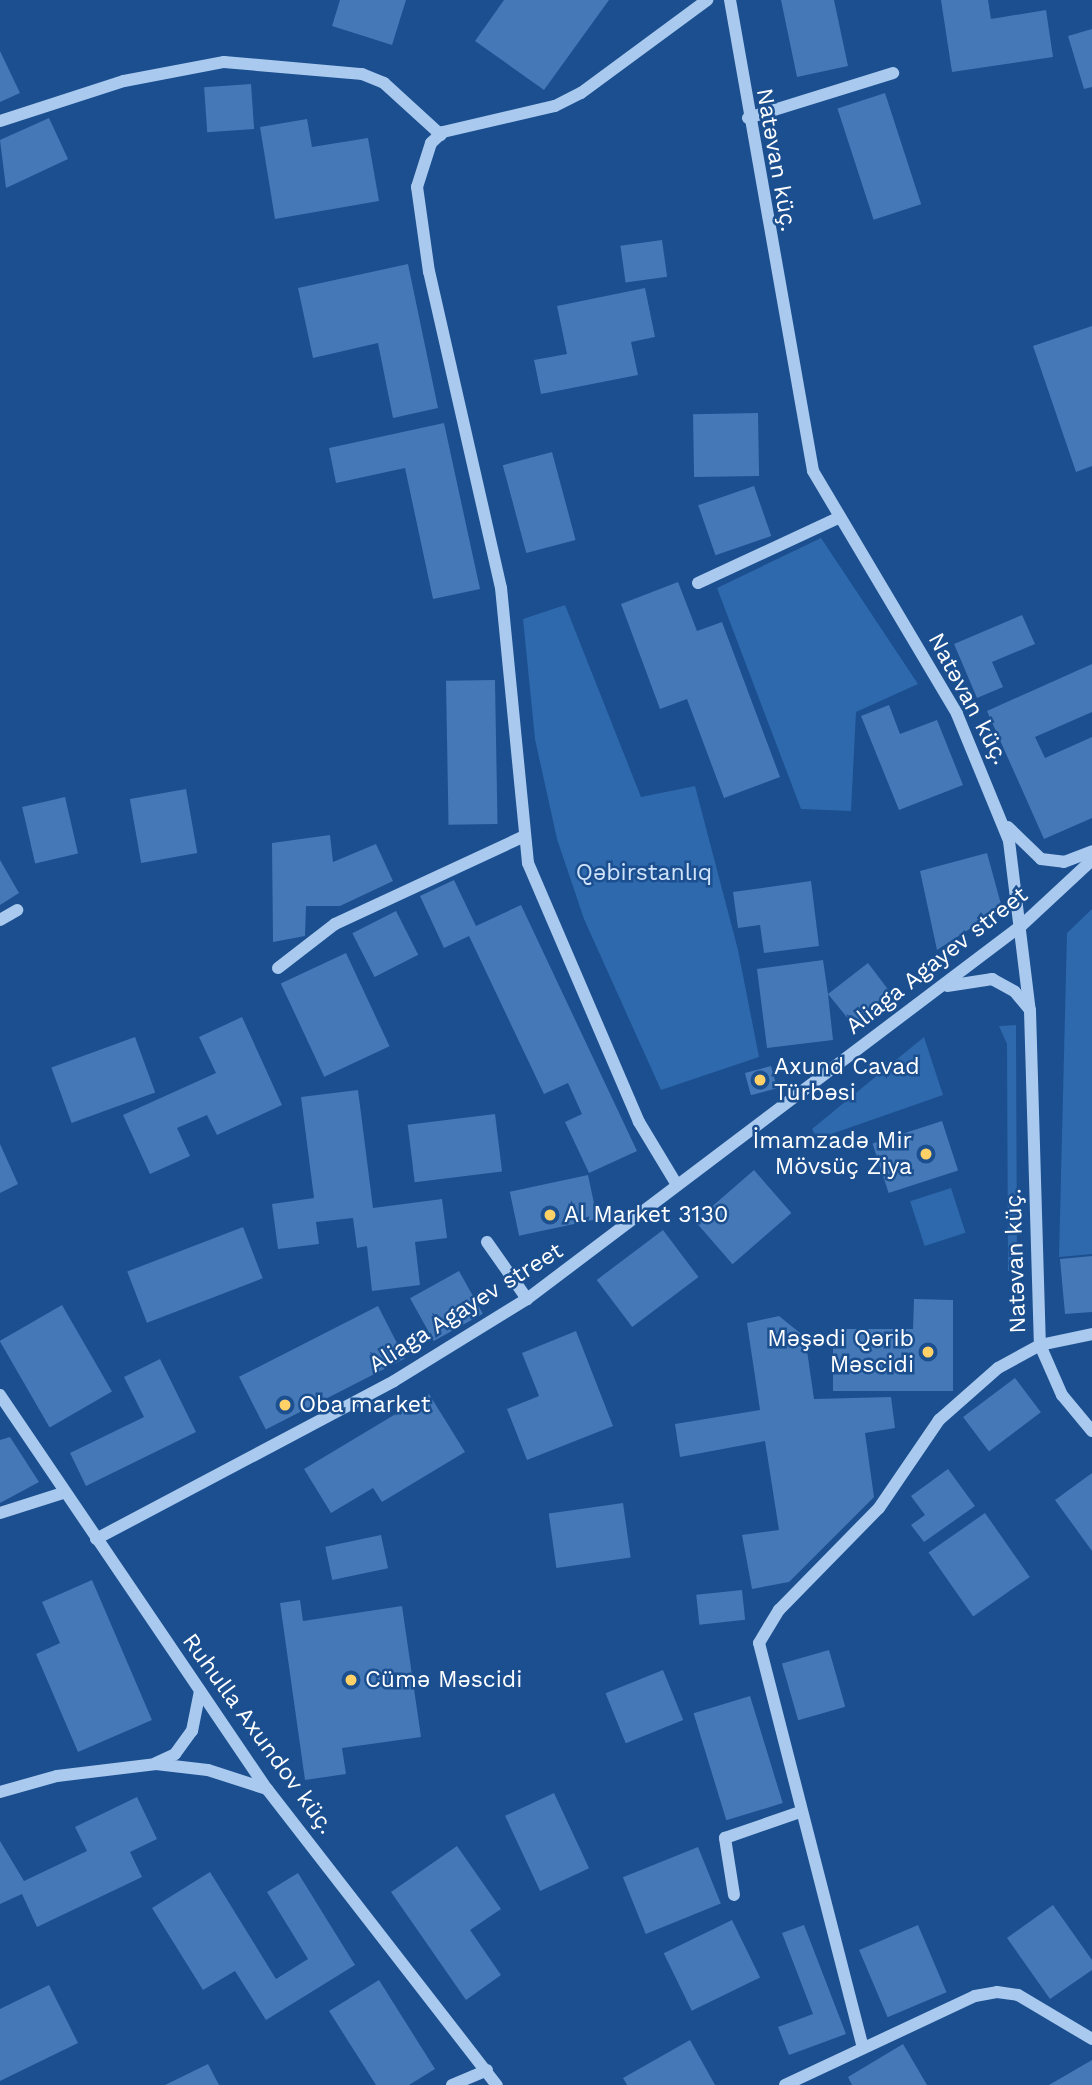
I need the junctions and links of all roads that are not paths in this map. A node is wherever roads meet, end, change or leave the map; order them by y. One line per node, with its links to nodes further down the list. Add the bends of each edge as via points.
1 (707, 0): 6 (street, via 581,93)
2 (730, 0): 4 (street, Natəvan küç.)
3 (893, 73): 4 (street)
4 (747, 118): 7 (street, Natəvan küç., via 804,439)
5 (0, 121): 6 (street, via 124,81 224,62 362,74 384,83)
6 (441, 135): 10 (street, via 420,166 420,220 494,545)
7 (836, 519): 8 (street); 9 (street, Natəvan küç., via 957,713)
8 (698, 583)
9 (1003, 820): 11 (street, via 1041,859 1064,862); 15 (street, Natəvan küç.)
10 (522, 837): 16 (street, via 335,925); 19 (street, via 564,956 639,1122)
11 (1092, 851)
12 (1092, 860): 15 (street, Aliaga Agayev street)
13 (17, 910): 14 (street)
14 (0, 920)
15 (1022, 925): 17 (street, Aliaga Agayev street); 18 (street, Natəvan küç.)
16 (278, 968)
17 (933, 992): 18 (street, via 964,980 992,979 1015,992); 19 (street, Aliaga Agayev street)
18 (1030, 1011): 23 (street, Natəvan küç.)
19 (677, 1185): 21 (street, Aliaga Agayev street)
20 (487, 1242): 21 (street)
21 (527, 1299): 28 (street, Aliaga Agayev street, via 394,1381)
22 (1092, 1334): 23 (street)
23 (1040, 1345): 25 (street, Natəvan küç., via 1062,1395); 33 (street, via 998,1368 939,1420 879,1507 765,1628 760,1665)
24 (0, 1395): 26 (street, Ruhulla Axundov küç.)
25 (1092, 1431)
26 (63, 1493): 27 (street); 28 (street, Ruhulla Axundov küç.)
27 (0, 1513)
28 (96, 1539): 29 (street, Ruhulla Axundov küç.)
29 (200, 1692): 30 (street, via 192,1731 175,1754); 31 (street, Ruhulla Axundov küç.)
30 (156, 1763): 31 (street, via 208,1770); 32 (street, via 57,1776)
31 (267, 1789): 37 (street, Ruhulla Axundov küç.)
32 (0, 1792)
33 (800, 1812): 34 (street, via 725,1838); 36 (street)
34 (734, 1895)
35 (1092, 2039): 36 (street, via 1018,1995 997,1992 975,1996)
36 (863, 2048): 40 (street)
37 (487, 2070): 38 (street); 39 (street, Ruhulla Axundov küç.)
38 (452, 2085)
39 (498, 2085)
40 (785, 2085)

